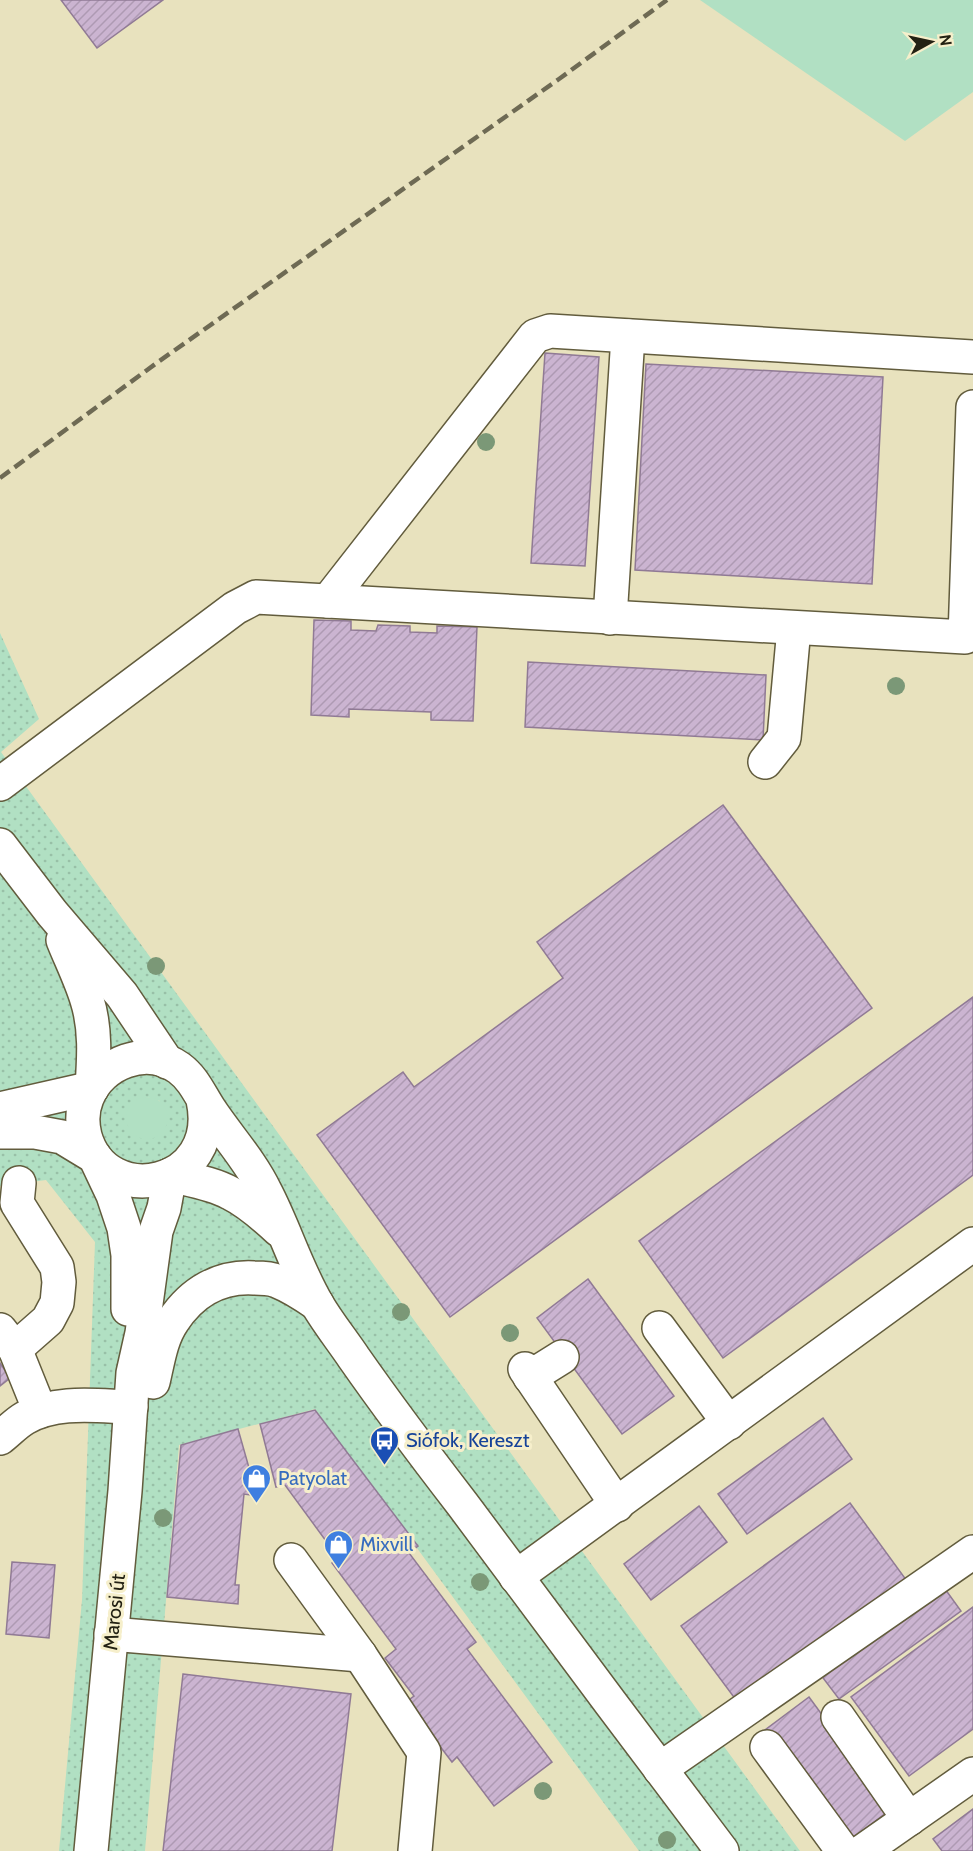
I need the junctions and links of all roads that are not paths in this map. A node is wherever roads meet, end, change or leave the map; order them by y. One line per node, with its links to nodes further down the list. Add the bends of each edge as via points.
1 (628, 336): 2 (street); 4 (street, via 550,330 535,336); 5 (street)
2 (973, 357)
3 (973, 407): 6 (street, via 965,637)
4 (328, 602): 5 (street); 8 (street, via 256,597 234,608)
5 (610, 618): 6 (street)
6 (794, 628): 7 (street, via 784,738)
7 (765, 762)
8 (0, 784)
9 (0, 845): 10 (street)
10 (52, 913): 11 (street, via 122,995); 12 (street, via 88,1005 94,1039)
11 (167, 1062): 12 (street, via 129,1059 109,1069); 13 (street, via 189,1077)
12 (92, 1088): 14 (street); 16 (street, via 83,1118)
13 (203, 1100): 17 (street, via 206,1122 200,1147 187,1164); 19 (street, via 252,1167)
14 (0, 1109)
15 (0, 1132): 16 (street, via 62,1137)
16 (95, 1157): 17 (street, via 114,1173 131,1180 149,1181); 25 (street, Marosi út, via 124,1228 129,1288 127,1343)
17 (170, 1175): 19 (street, via 229,1192); 25 (street, Marosi út, via 156,1231)
18 (12, 1200): 23 (street, via 57,1267 59,1282 57,1303 48,1320)
19 (283, 1233): 21 (street)
20 (973, 1244): 28 (street)
21 (317, 1304): 30 (street, via 274,1280 241,1277 207,1288 189,1300 172,1321 164,1340); 34 (street)
22 (659, 1328): 28 (street)
23 (8, 1339): 27 (street)
24 (562, 1357): 31 (street, via 528,1373)
25 (133, 1373): 26 (street, Marosi út)
26 (131, 1407): 27 (street, via 86,1405); 30 (street, Marosi út)
27 (40, 1411): 29 (street)
28 (729, 1423): 31 (street)
29 (0, 1438)
30 (125, 1491): 35 (street, Marosi út)
31 (617, 1505): 34 (street)
32 (973, 1552): 39 (street)
33 (291, 1560): 36 (street)
34 (516, 1577): 39 (street)
35 (111, 1634): 36 (street); 42 (street, Marosi út)
36 (360, 1655): 43 (street, via 424,1752)
37 (838, 1717): 41 (street)
38 (767, 1747): 45 (street)
39 (660, 1769): 44 (street)
40 (973, 1774): 41 (street)
41 (902, 1834): 46 (street)
42 (91, 1851)
43 (415, 1851)
44 (722, 1851)
45 (843, 1851)
46 (863, 1851)

